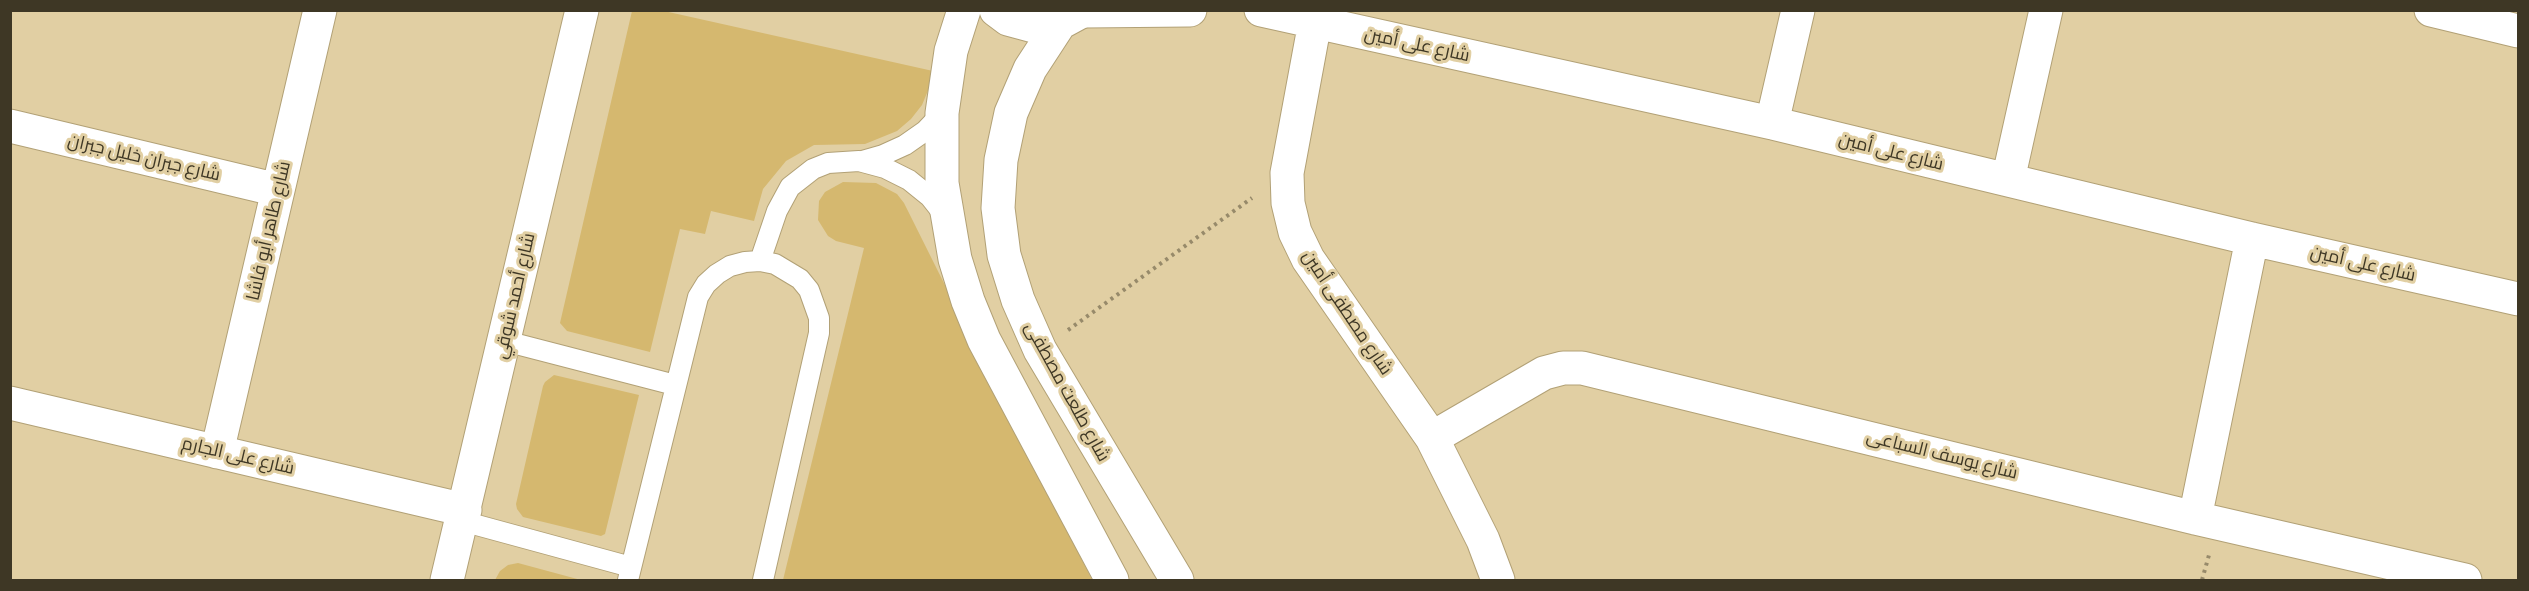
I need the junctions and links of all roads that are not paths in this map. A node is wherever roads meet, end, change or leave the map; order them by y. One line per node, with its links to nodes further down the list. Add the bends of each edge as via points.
1 (320, 10): 18 (street, شارع طاهر أبو فاشا)
2 (582, 10): 23 (street, شارع أحمد شوقي)
3 (964, 10): 13 (street, via 951,51)
4 (996, 10): 10 (street, via 1008,19 1034,26)
5 (1190, 10): 10 (street)
6 (1261, 10): 11 (street, شارع على أمين)
7 (1798, 10): 14 (street)
8 (2046, 10): 17 (street)
9 (2431, 10): 12 (street)
10 (1076, 15): 34 (street, شارع طلعت مصطفى, via 1030,69 1011,113 999,184 1004,255 1040,350)
11 (1315, 22): 14 (street, شارع على أمين); 26 (street, شارع مصطفى أمين, via 1287,173 1288,203 1295,232 1308,259)
12 (2518, 31)
13 (942, 113): 16 (lane, via 905,145); 19 (street)
14 (1772, 123): 17 (street, شارع على أمين)
15 (10, 126): 18 (street, شارع جبران خليل جبران)
16 (859, 161): 19 (lane, via 909,180 930,197); 21 (lane, via 813,169 790,187 777,211)
17 (2008, 180): 20 (street, شارع على أمين)
18 (278, 190): 27 (street, شارع طاهر أبو فاشا)
19 (946, 218): 33 (street, via 955,260 984,340)
20 (2252, 239): 22 (street, شارع على أمين); 29 (street)
21 (760, 261): 24 (lane, via 730,266 706,284 693,312); 32 (lane, via 775,264 800,279 809,290 819,318 819,333)
22 (2518, 299)
23 (505, 340): 24 (lane); 28 (street, شارع أحمد شوقي)
24 (675, 385): 30 (lane)
25 (10, 403): 27 (street, شارع على الجارم)
26 (1432, 438): 29 (street, شارع يوسف السباعى, via 1544,373 1582,368); 35 (street, شارع مصطفى أمين, via 1483,540)
27 (217, 452): 28 (street, شارع على الجارم)
28 (463, 515): 30 (lane); 31 (street, شارع أحمد شوقي)
29 (2195, 518): 36 (street, شارع يوسف السباعى)
30 (630, 574)
31 (447, 580)
32 (763, 580)
33 (1112, 580)
34 (1177, 580)
35 (1498, 580)
36 (2465, 580)

